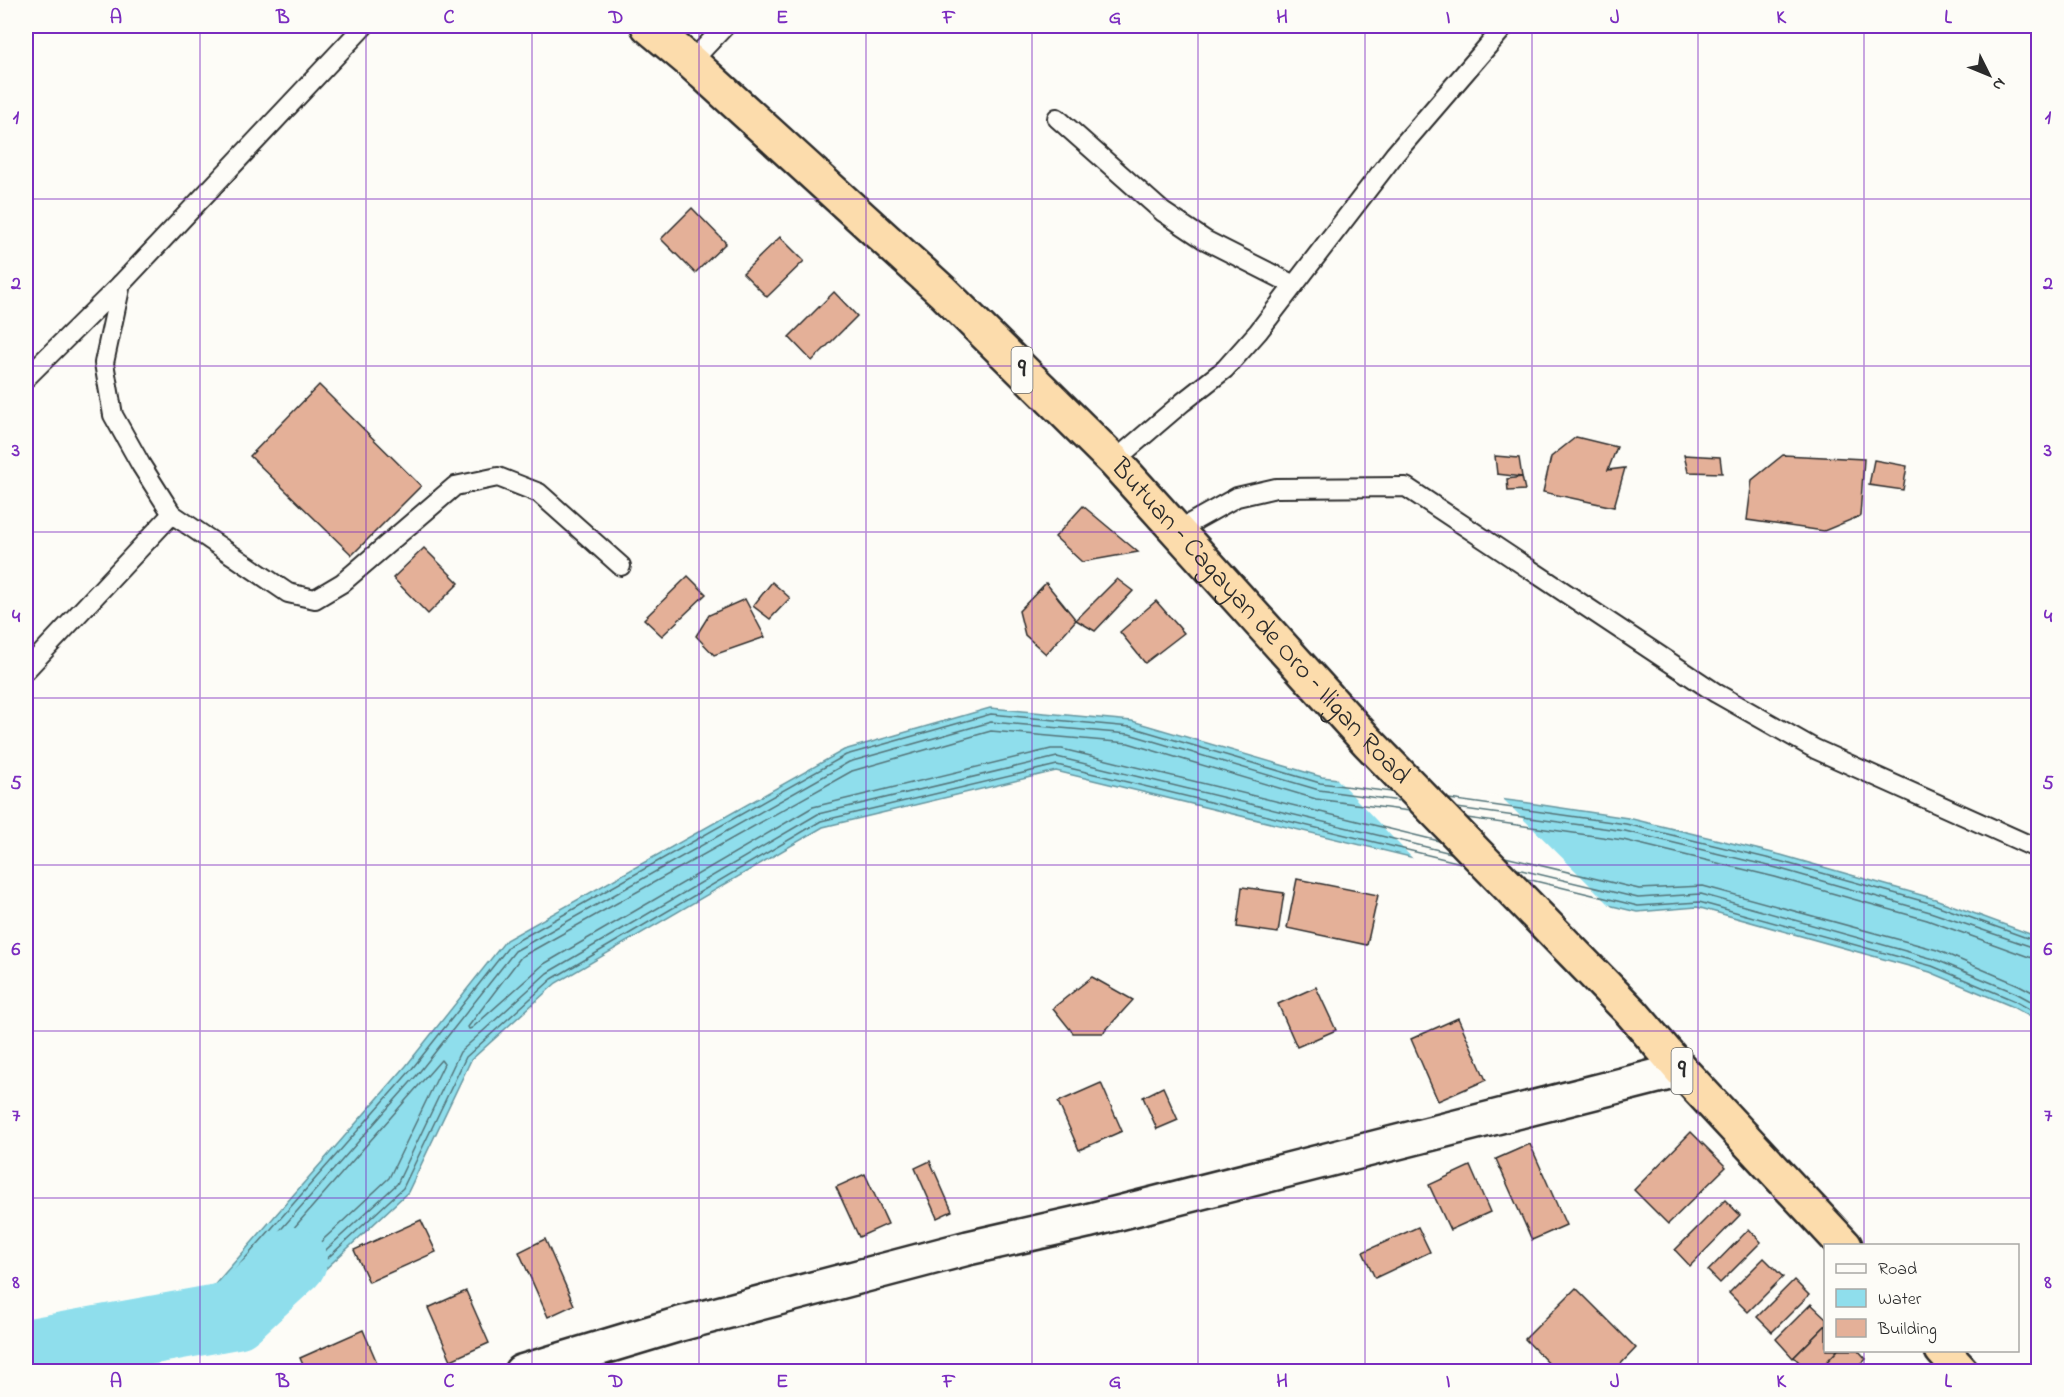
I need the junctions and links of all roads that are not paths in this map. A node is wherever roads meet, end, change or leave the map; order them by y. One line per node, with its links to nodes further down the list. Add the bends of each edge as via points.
1 (364, 26): 7 (lane)
2 (648, 26): 5 (highway, Butuan – Cagayan de Oro – Iligan Road / 9)
3 (725, 26): 5 (lane)
4 (1505, 26): 8 (lane, via 1395,154)
5 (691, 62): 10 (highway, Butuan – Cagayan de Oro – Iligan Road / 9, via 943,292)
6 (1057, 118): 8 (lane, via 1163,212 1205,240)
7 (121, 284): 9 (lane); 11 (lane, via 104,363 113,415)
8 (1294, 285): 10 (lane, via 1225,369)
9 (26, 378)
10 (1114, 461): 12 (highway, Butuan – Cagayan de Oro – Iligan Road / 9)
11 (172, 514): 13 (lane, via 288,593 315,598 342,583 455,486 498,477 539,493); 14 (lane)
12 (1178, 530): 15 (lane, via 1237,497 1276,488 1406,487 1726,698 1815,749); 16 (highway, Butuan – Cagayan de Oro – Iligan Road / 9, via 1368,742 1632,1012)
13 (621, 566)
14 (27, 666)
15 (2038, 849)
16 (1681, 1070): 17 (highway, Butuan – Cagayan de Oro – Iligan Road / 9); 19 (street, via 957,1251 680,1324)
17 (1844, 1244)
18 (1944, 1352): 20 (highway)
19 (521, 1371)
20 (1962, 1371)

